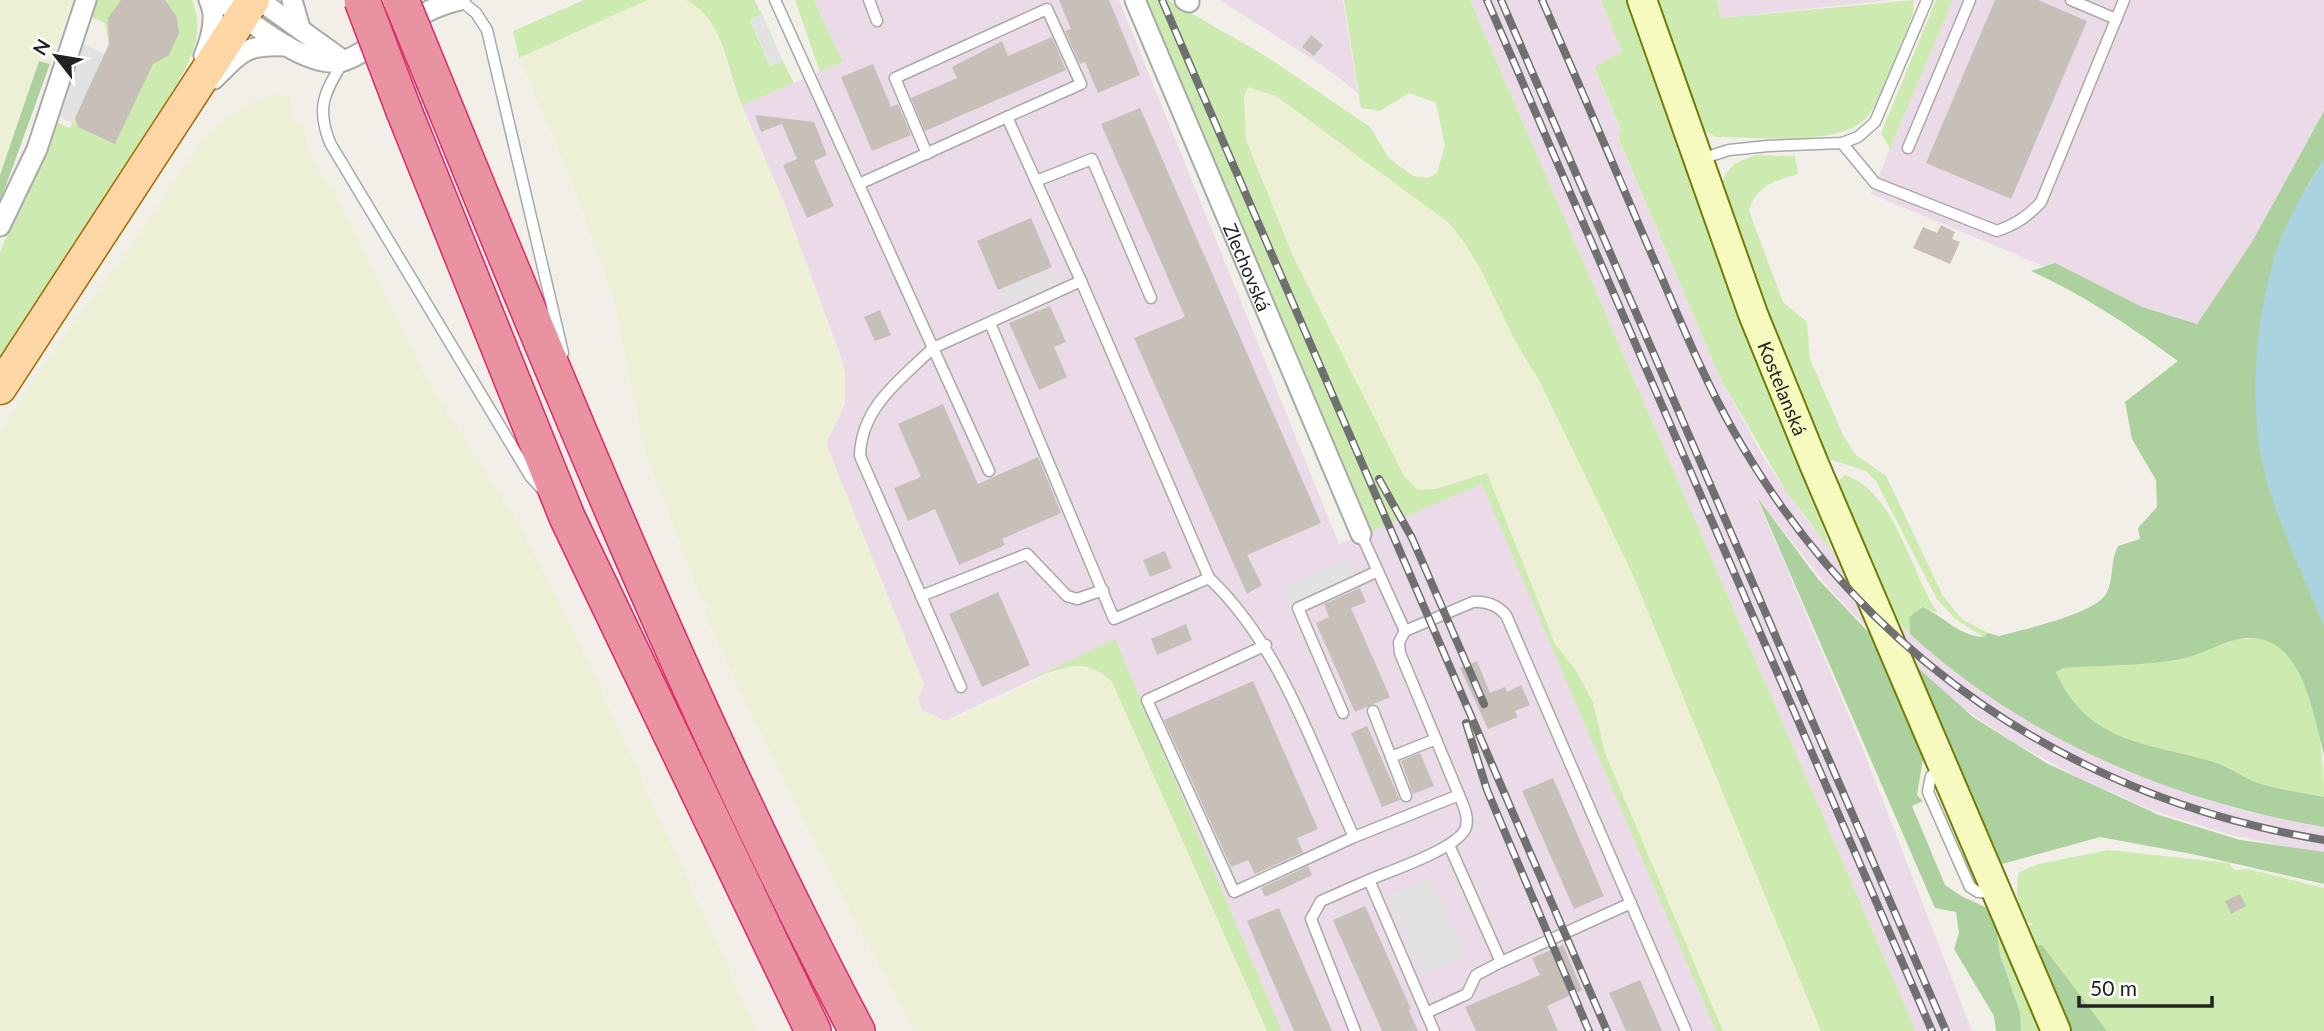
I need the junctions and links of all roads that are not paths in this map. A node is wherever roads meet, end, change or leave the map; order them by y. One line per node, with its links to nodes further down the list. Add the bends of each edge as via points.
1 (86, 0): 29 (street, via 37,149)
2 (209, 0): 22 (street, via 212,37)
3 (292, 0): 18 (street)
4 (362, 0): 39 (highway, bridge)
5 (401, 0): 38 (highway, bridge)
6 (460, 0): 20 (street, via 413,18); 34 (lane, via 482,20 490,40)
7 (775, 0): 28 (lane)
8 (869, 0): 17 (lane)
9 (1135, 0): 40 (street, Zlechovská)
10 (1642, 0): 26 (main road, Kostelanská)
11 (1927, 0): 23 (lane, via 1875,122 1858,138)
12 (1970, 0): 24 (lane)
13 (2071, 0): 16 (lane)
14 (2124, 0): 16 (lane)
15 (244, 4): 18 (street); 19 (street); 22 (main road)
16 (2116, 19): 23 (lane, via 2041,202 2013,225 1997,231 1875,183)
17 (877, 22)
18 (300, 27): 20 (street)
19 (288, 46): 20 (street, via 328,63); 22 (street, via 246,49)
20 (344, 61): 39 (lane, via 324,98 321,115 330,143 530,476)
21 (1007, 117): 25 (lane); 25 (lane, via 1081,84 1047,9 895,78); 27 (lane)
22 (167, 133): 36 (main road)
23 (1842, 144): 26 (lane, via 1768,145)
24 (1908, 148)
25 (927, 154): 28 (lane)
26 (1698, 160): 65 (main road, Kostelanská, via 1798,427)
27 (1036, 181): 30 (lane); 31 (lane, via 1092,159)
28 (859, 184): 33 (lane)
29 (0, 226)
30 (1081, 281): 32 (lane); 42 (lane)
31 (1151, 298)
32 (990, 323): 33 (lane); 43 (lane)
33 (933, 348): 37 (lane); 44 (lane, via 875,404 860,440 860,456)
34 (565, 364)
35 (568, 377): 38 (lane)
36 (0, 388)
37 (989, 471)
38 (604, 495): 61 (highway, via 720,751)
39 (567, 517): 60 (highway)
40 (1361, 534): 41 (lane)
41 (1378, 570): 45 (lane); 49 (lane, via 1298,608)
42 (1209, 578): 43 (lane, via 1114,619); 46 (lane, via 1238,605)
43 (1103, 590): 44 (lane, via 1077,599 1067,596 1027,554)
44 (921, 596): 47 (lane)
45 (1405, 631): 50 (lane, via 1400,653); 57 (lane, via 1473,602 1492,604 1506,615)
46 (1266, 645): 54 (lane); 54 (lane, via 1147,701 1234,892)
47 (961, 687)
48 (1373, 711): 51 (lane)
49 (1343, 713)
50 (1436, 739): 51 (lane); 52 (lane)
51 (1391, 757): 53 (lane)
52 (1459, 795): 54 (lane); 55 (lane, via 1467,823 1460,838)
53 (1406, 796)
54 (1354, 837)
55 (1449, 845): 56 (lane); 58 (lane)
56 (1369, 880): 59 (lane); 62 (lane, via 1321,901 1311,919)
57 (1631, 903): 58 (lane); 64 (lane)
58 (1501, 962): 59 (lane, via 1476,975 1467,994)
59 (1426, 1013): 63 (lane)
60 (813, 1031)
61 (857, 1031)
62 (1355, 1031)
63 (1434, 1031)
64 (1686, 1031)
65 (2056, 1031)

